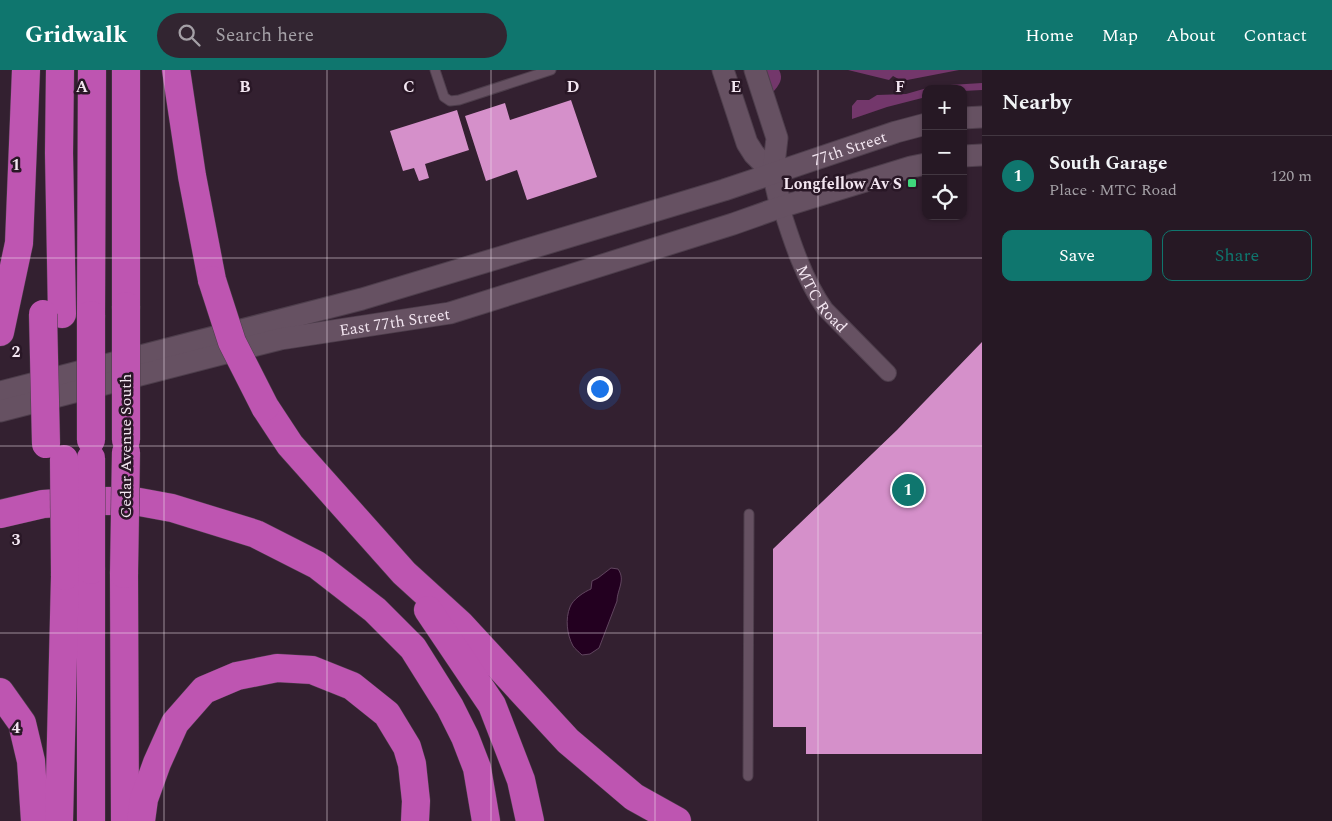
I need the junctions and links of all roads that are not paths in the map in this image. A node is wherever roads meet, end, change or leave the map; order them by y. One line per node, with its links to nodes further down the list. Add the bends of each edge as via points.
1 (26, 70): 20 (highway, via 19,242)
2 (38, 70): 19 (highway)
3 (60, 70): 19 (highway)
4 (92, 70): 26 (highway, bridge, via 91,449)
5 (126, 70): 34 (highway, Cedar Avenue South, bridge)
6 (176, 70): 27 (highway, bridge, via 212,280 232,342 265,407 290,445)
7 (435, 70): 8 (lane, via 444,97 450,101)
8 (551, 70)
9 (723, 70): 17 (street, via 747,143)
10 (756, 70): 17 (street, via 777,138)
11 (982, 117): 12 (street)
12 (967, 118)
13 (922, 125): 17 (street, 77th Street)
14 (982, 154): 15 (street)
15 (967, 156)
16 (922, 165): 18 (street)
17 (773, 173): 18 (street); 22 (street, East 77th Street, via 362,299)
18 (781, 207): 21 (street, MTC Road, via 817,297); 23 (street, East 77th Street, via 450,314 280,339)
19 (52, 314): 26 (highway, bridge, via 55,452)
20 (0, 332)
21 (888, 373)
22 (0, 392)
23 (0, 411)
24 (0, 514): 29 (highway, via 43,504 134,500 256,534 317,565 375,610 413,648 450,707)
25 (749, 514): 30 (lane)
26 (68, 573): 32 (highway); 33 (highway)
27 (404, 573): 39 (highway, via 492,705 521,780); 40 (highway, via 460,624 568,741 634,797)
28 (0, 692): 31 (highway, via 22,723 31,761)
29 (477, 768): 37 (highway); 38 (highway)
30 (748, 776)
31 (35, 821)
32 (59, 821)
33 (91, 821)
34 (125, 821)
35 (141, 821): 36 (highway, via 144,799 175,723 204,690 237,676 277,668 312,670 352,686 387,714 407,746 412,764)
36 (415, 821)
37 (486, 821)
38 (497, 821)
39 (530, 821)
40 (677, 821)

